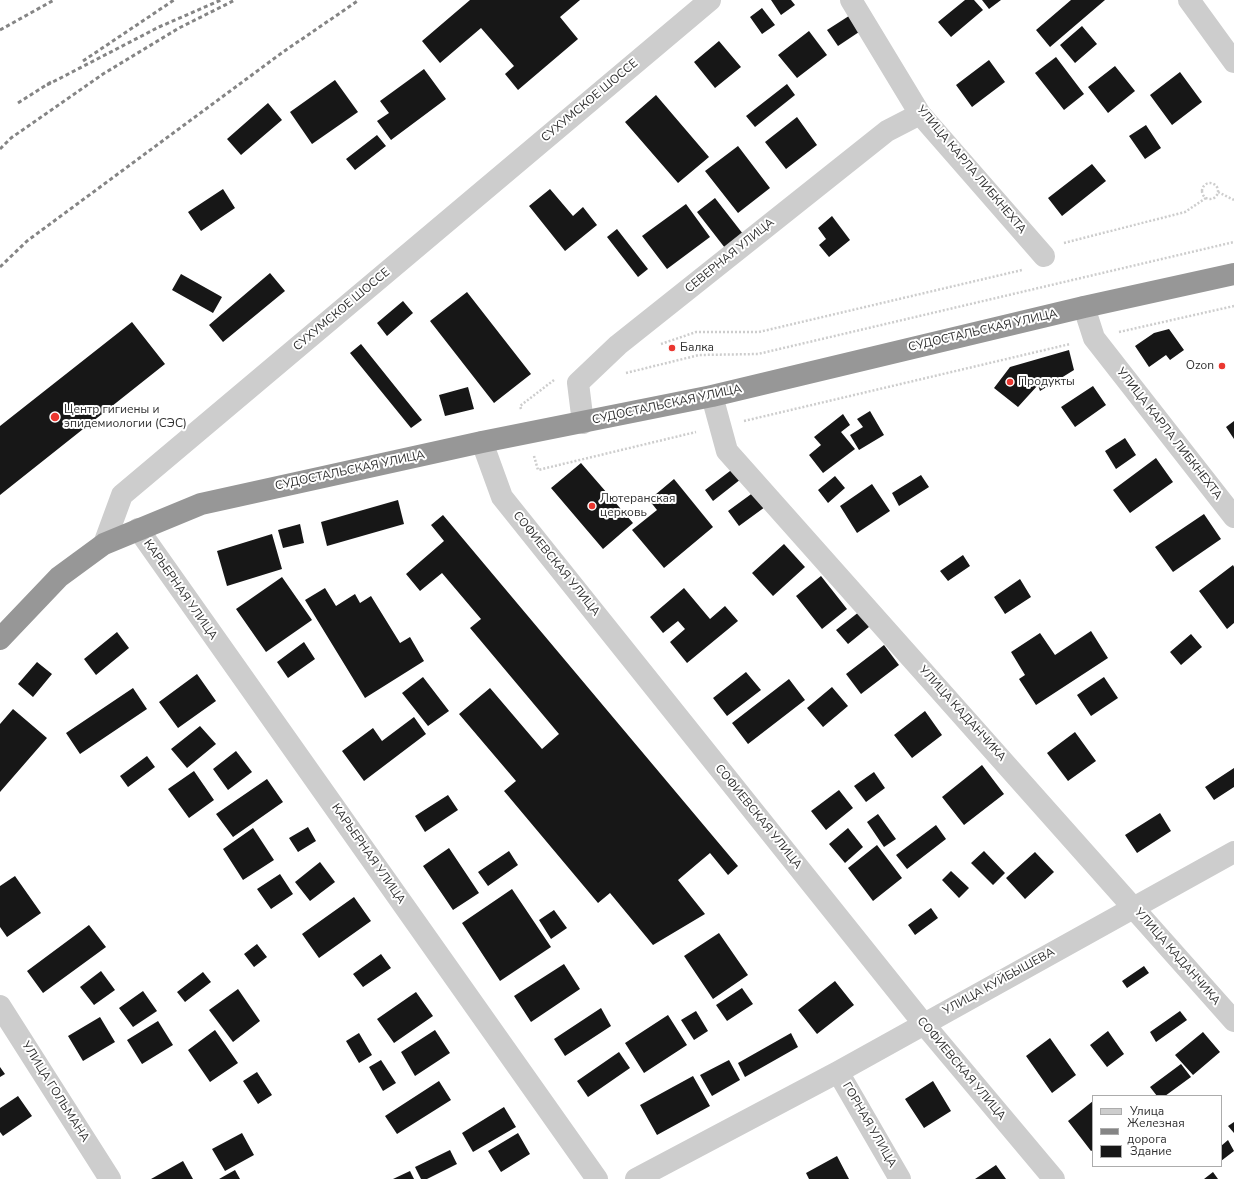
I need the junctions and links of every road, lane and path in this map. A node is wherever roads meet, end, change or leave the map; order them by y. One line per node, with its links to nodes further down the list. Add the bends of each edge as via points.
1 (710, 0): 24 (street, СУХУМСКОЕ ШОССЕ, via 122,495)
2 (851, 0): 5 (street, УЛИЦА КАРЛА ЛИБКНЕХТА)
3 (1189, 0): 4 (street)
4 (1234, 62)
5 (920, 114): 10 (street, УЛИЦА КАРЛА ЛИБКНЕХТА); 18 (street, СЕВЕРНАЯ УЛИЦА, via 887,130 612,350 578,383)
6 (1218, 192): 7 (path, via 1214,198); 7 (path, via 1215,184 1205,184 1202,191); 8 (path)
7 (1206, 198): 10 (path, via 1185,212 1058,245)
8 (1234, 200)
9 (1234, 242): 16 (path, via 758,354 699,355)
10 (1044, 256): 15 (path, via 1028,269 759,332 696,332)
11 (1234, 274): 13 (highway, СУДОСТАЛЬСКАЯ УЛИЦА)
12 (1234, 306): 14 (path)
13 (1084, 307): 14 (street, УЛИЦА КАРЛА ЛИБКНЕХТА); 17 (highway, СУДОСТАЛЬСКАЯ УЛИЦА)
14 (1094, 338): 19 (path); 22 (street, УЛИЦА КАРЛА ЛИБКНЕХТА)
15 (660, 345)
16 (621, 374)
17 (712, 396): 18 (highway, СУДОСТАЛЬСКАЯ УЛИЦА); 19 (street, УЛИЦА КАДАНЧИКА)
18 (583, 423): 20 (highway, СУДОСТАЛЬСКАЯ УЛИЦА)
19 (720, 426): 21 (path); 27 (street, УЛИЦА КАДАНЧИКА, via 727,451)
20 (482, 442): 23 (highway, СУДОСТАЛЬСКАЯ УЛИЦА, via 201,504); 30 (street, СОФИЕВСКАЯ УЛИЦА, via 502,497)
21 (538, 470)
22 (1234, 517)
23 (138, 529): 24 (highway, СУДОСТАЛЬСКАЯ УЛИЦА); 33 (street, КАРЬЕРНАЯ УЛИЦА)
24 (104, 544): 25 (highway, via 59,577)
25 (0, 639)
26 (1234, 852): 27 (street, УЛИЦА КУЙБЫШЕВА)
27 (1135, 908): 29 (street, УЛИЦА КАДАНЧИКА); 30 (street, УЛИЦА КУЙБЫШЕВА)
28 (0, 1006): 32 (street, УЛИЦА ГОЛЬМАНА)
29 (1234, 1021)
30 (923, 1023): 31 (street, УЛИЦА КУЙБЫШЕВА); 36 (street, СОФИЕВСКАЯ УЛИЦА)
31 (838, 1072): 34 (street, УЛИЦА КУЙБЫШЕВА); 35 (street, ГОРНАЯ УЛИЦА)
32 (110, 1179)
33 (597, 1179)
34 (636, 1179)
35 (900, 1179)
36 (1054, 1179)

